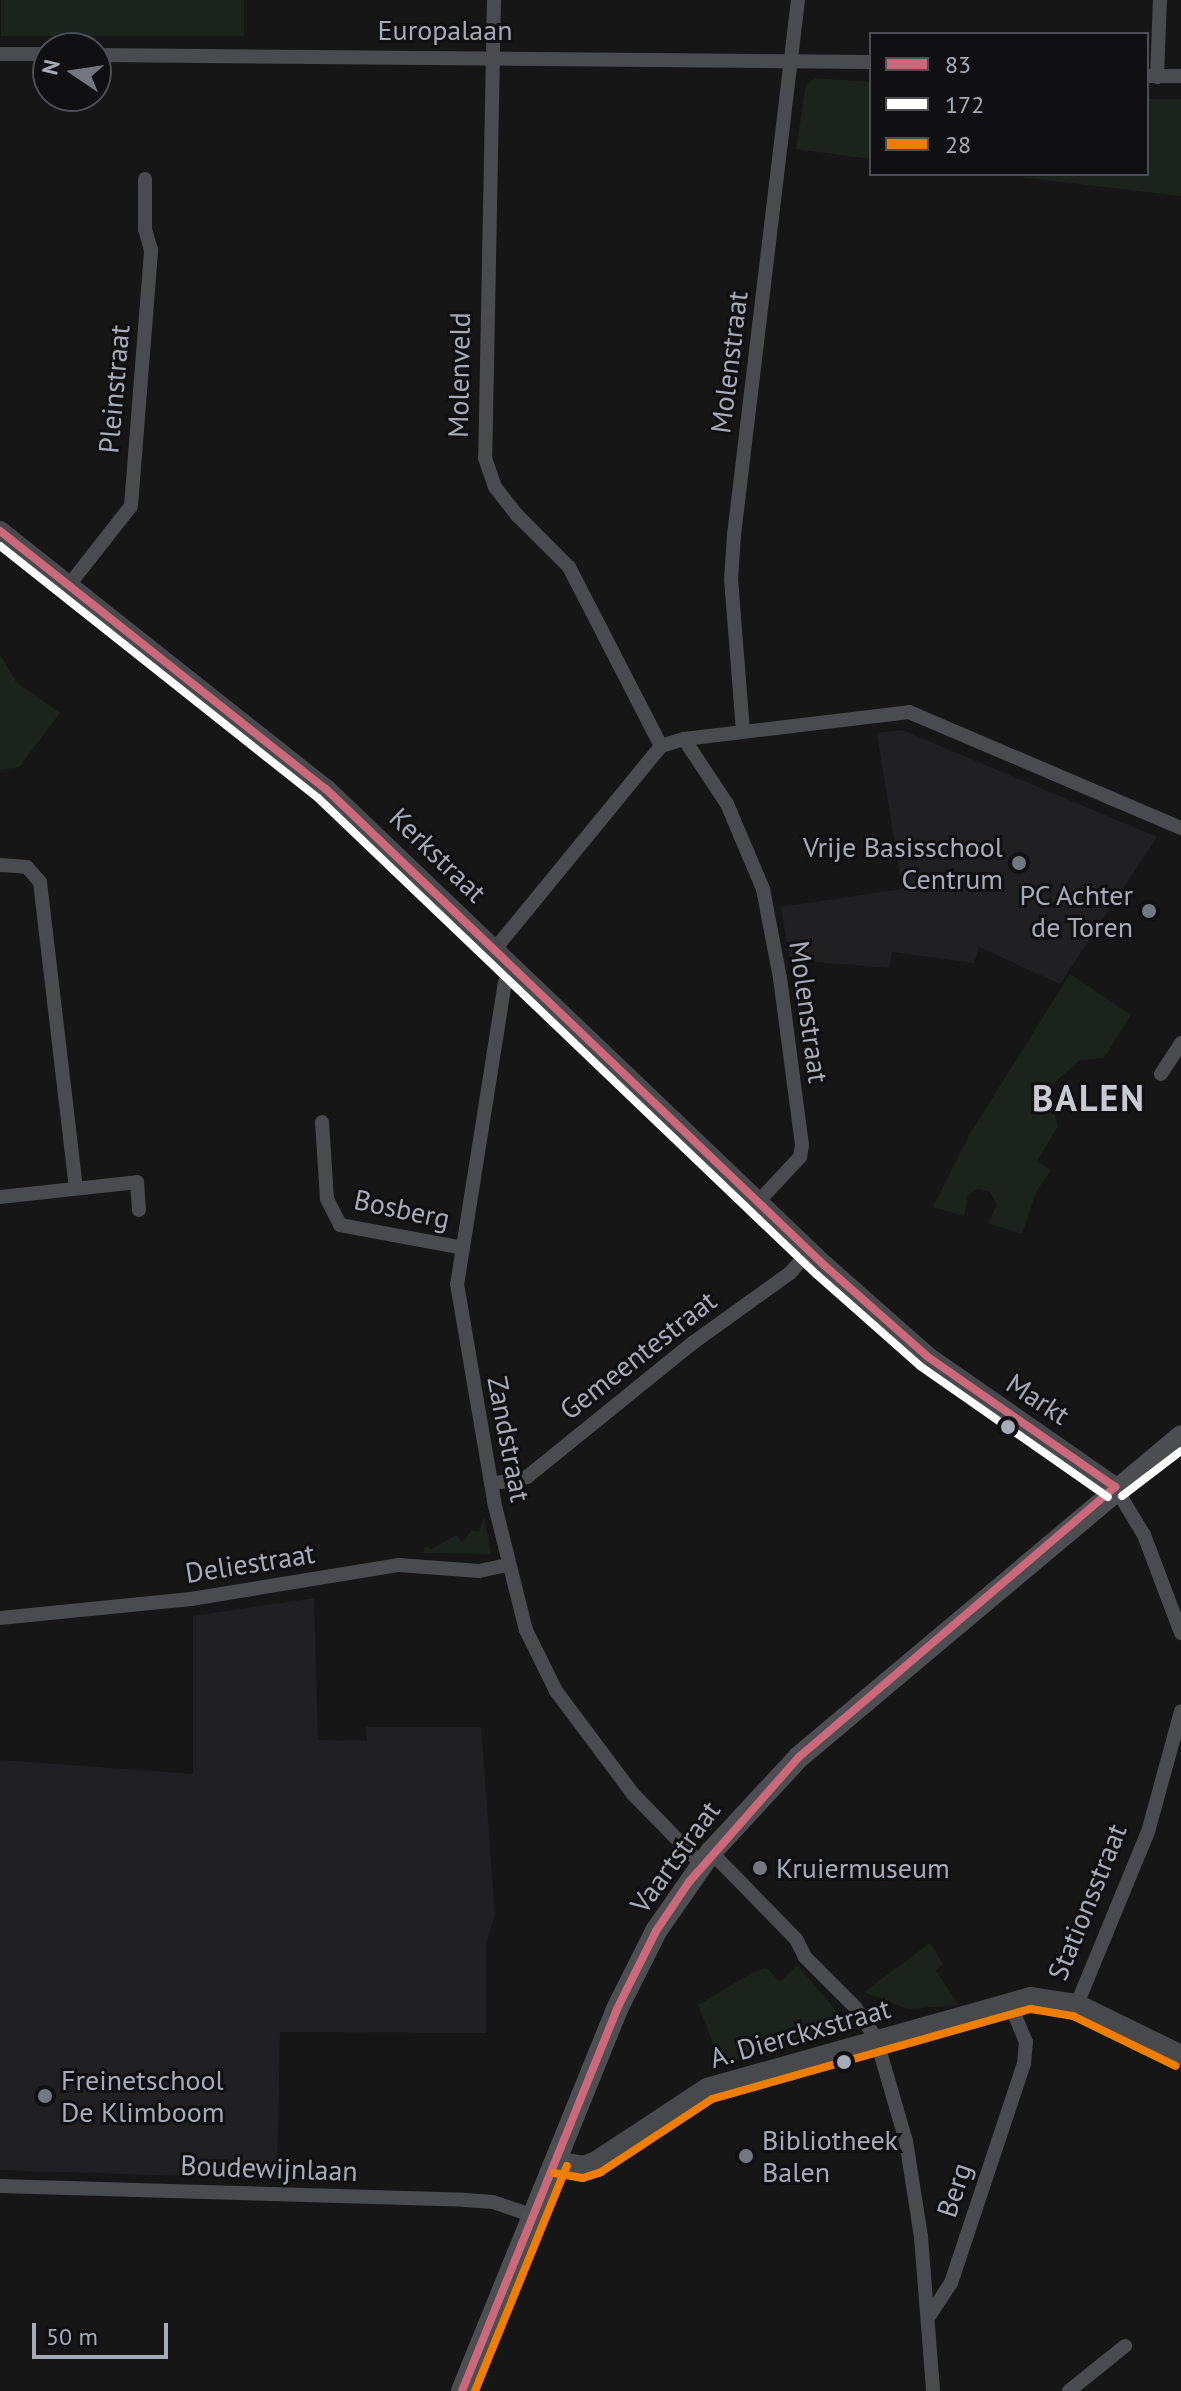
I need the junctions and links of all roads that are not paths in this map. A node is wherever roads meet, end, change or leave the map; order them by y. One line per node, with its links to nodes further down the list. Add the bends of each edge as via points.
1 (494, 0): 7 (street, Molenveld)
2 (798, 0): 8 (street, Molenstraat)
3 (1160, 0): 11 (street)
4 (0, 54): 5 (street)
5 (32, 54)
6 (112, 55): 7 (street, Europalaan)
7 (492, 56): 8 (street, Europalaan); 17 (street, Molenveld, via 485,458 495,487 569,567)
8 (794, 58): 9 (street, Europalaan); 15 (street, Molenstraat, via 734,535 734,631)
9 (869, 62)
10 (1181, 76): 11 (street)
11 (1152, 77)
12 (145, 179): 14 (street, Pleinstraat, via 145,229 151,250 131,506)
13 (0, 531): 14 (main road, Kerkstraat)
14 (69, 585): 20 (main road, Kerkstraat, via 315,779)
15 (743, 731): 16 (street); 18 (street, via 909,712)
16 (684, 739): 17 (street); 27 (street, Molenstraat, via 727,804 763,889 802,1145 800,1157)
17 (661, 746): 20 (street)
18 (1179, 822)
19 (0, 865): 25 (street, via 27,867 40,882)
20 (495, 949): 21 (main road, Kerkstraat)
21 (518, 969): 27 (main road, Kerkstraat); 29 (street, Zandstraat, via 505,982)
22 (1181, 1043): 23 (street)
23 (1161, 1074)
24 (322, 1122): 29 (street, Bosberg, via 327,1199 340,1225)
25 (76, 1188): 26 (street); 28 (street, via 137,1182)
26 (0, 1197)
27 (758, 1202): 30 (main road, Kerkstraat)
28 (139, 1210)
29 (463, 1248): 32 (street, Zandstraat, via 457,1284)
30 (810, 1251): 32 (street, Gemeentestraat, via 790,1273 694,1342 527,1477); 33 (main road, Markt, via 928,1357)
31 (1181, 1436): 33 (main road, Vaartstraat)
32 (491, 1484): 34 (street, Zandstraat)
33 (1115, 1487): 36 (street, Markt, via 1144,1535); 38 (main road, Vaartstraat, via 799,1757)
34 (508, 1565): 35 (street, Deliestraat, via 479,1571 399,1565 191,1599); 38 (street, Zandstraat, via 526,1630 556,1691 633,1794)
35 (0, 1618)
36 (1181, 1633)
37 (1181, 1711): 40 (street, Stationsstraat, via 1148,1832)
38 (706, 1858): 41 (street, Zandstraat, via 796,1939 805,1957 855,2007); 43 (main road, Vaartstraat, via 634,1973)
39 (1010, 2004): 40 (main road, A. Dierckxstraat, via 1045,1997); 41 (main road, A. Dierckxstraat); 46 (street, Berg, via 1026,2042 1024,2064 951,2283)
40 (1077, 2004): 42 (main road, Stationsstraat)
41 (876, 2038): 43 (main road, A. Dierckxstraat, via 707,2088 583,2166); 46 (street, Zandstraat, via 906,2141)
42 (1181, 2055)
43 (556, 2161): 45 (main road, Vaartstraat)
44 (0, 2186): 45 (street, Boudewijnlaan, via 465,2200)
45 (534, 2216): 48 (main road, Vaartstraat)
46 (930, 2315): 49 (street)
47 (1125, 2346): 50 (street)
48 (462, 2391)
49 (933, 2391)
50 (1069, 2391)

